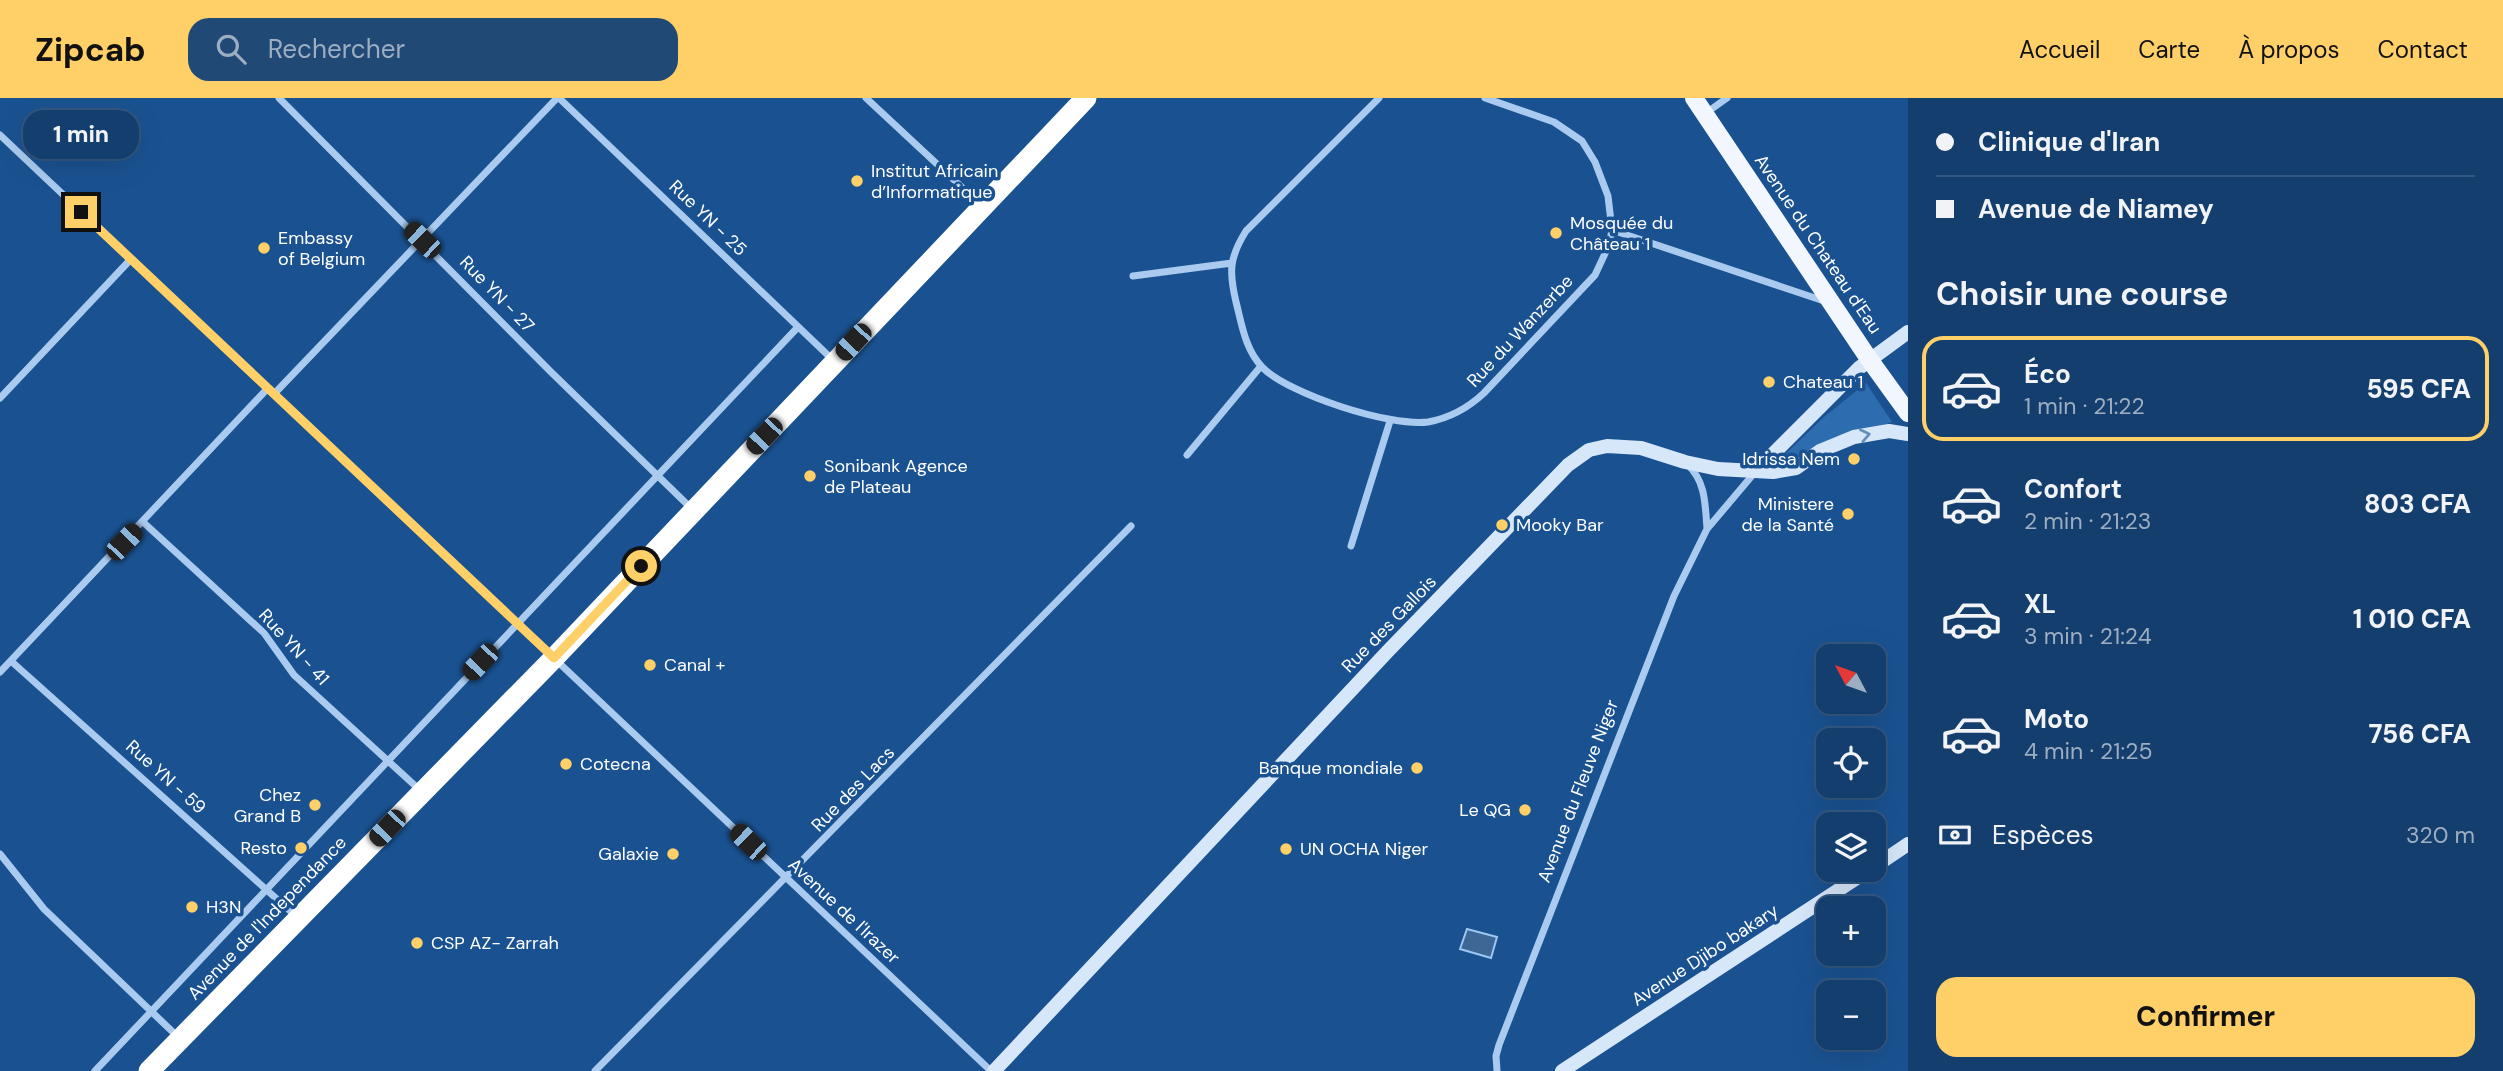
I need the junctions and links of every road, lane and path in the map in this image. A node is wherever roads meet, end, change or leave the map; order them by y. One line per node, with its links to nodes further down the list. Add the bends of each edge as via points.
1 (279, 98): 13 (street, Rue YN - 27)
2 (558, 98): 13 (street); 18 (street, Rue YN - 25)
3 (866, 98): 11 (street)
4 (1086, 98): 11 (highway, Avenue de l'Independance)
5 (1379, 98): 15 (street, Rue du Wanzerbe, via 1246,231)
6 (1485, 98): 12 (street, Rue du Wanzerbe, via 1554,121 1581,141 1608,196)
7 (1694, 98): 9 (main road, Avenue du Chateau d'Eau)
8 (1727, 98): 9 (street)
9 (1705, 114): 17 (main road, Avenue du Chateau d'Eau)
10 (0, 135): 14 (street, Avenue de l'Irazer)
11 (982, 206): 21 (highway, Avenue de l'Independance)
12 (1612, 230): 17 (street); 28 (street, Rue du Wanzerbe, via 1595,275 1467,409 1427,422)
13 (422, 240): 25 (street); 33 (street, Rue YN - 27)
14 (131, 259): 23 (street); 24 (street, Avenue de l'Irazer)
15 (1232, 263): 16 (street); 22 (street, Rue du Wanzerbe, via 1231,278 1244,333)
16 (1133, 276)
17 (1834, 304): 20 (main road, Avenue du Chateau d'Eau)
18 (798, 327): 21 (street, Rue YN - 25); 33 (street)
19 (1908, 332): 20 (street, Avenue du Fleuve Niger)
20 (1869, 359): 27 (main road, Avenue du Chateau d'Eau); 32 (street, Avenue du Fleuve Niger)
21 (835, 362): 34 (highway, Avenue de l'Independance)
22 (1261, 366): 28 (street, Rue du Wanzerbe, via 1276,379 1318,398); 30 (street)
23 (3, 388): 26 (street)
24 (268, 388): 25 (street, Avenue de l'Irazer); 35 (street)
25 (274, 394): 39 (street, Avenue de l'Irazer)
26 (0, 398)
27 (1908, 413)
28 (1390, 421): 38 (street)
29 (1908, 434): 32 (street, Rue des Gallois, one-way to 29, via 1796,468 1833,445 1863,435)
30 (1187, 455)
31 (1685, 462): 32 (street, Rue des Gallois); 37 (street, via 1702,487); 57 (street, Rue des Gallois, via 1641,448 1607,446 1589,450 1568,465)
32 (1757, 470): 37 (street, Avenue du Fleuve Niger)
33 (657, 475): 34 (street, Rue YN - 27); 39 (street)
34 (694, 511): 40 (highway, Avenue de l'Independance)
35 (143, 522): 41 (street); 43 (street, Rue YN - 41, via 264,633 294,675)
36 (1131, 526): 48 (street, Rue des Lacs)
37 (1707, 528): 58 (street, Avenue du Fleuve Niger, via 1674,596 1504,1032 1496,1056)
38 (1351, 546)
39 (516, 623): 40 (street, Avenue de l'Irazer); 43 (street)
40 (554, 658): 44 (highway, Avenue de l'Independance); 48 (street, Avenue de l'Irazer)
41 (11, 660): 42 (street); 50 (street, Rue YN - 59)
42 (0, 672)
43 (388, 760): 44 (street, Rue YN - 41); 50 (street)
44 (422, 792): 51 (highway, Avenue de l'Independance)
45 (1908, 844): 47 (street)
46 (0, 854): 52 (street, via 44,909)
47 (1886, 859)
48 (787, 879): 56 (street, Rue des Lacs); 57 (street, Avenue de l'Irazer)
49 (1852, 882): 59 (street, Avenue Djibo bakary)
50 (268, 890): 51 (street, Rue YN - 59); 52 (street)
51 (298, 919): 53 (highway, Avenue de l'Independance)
52 (151, 1012): 53 (street); 54 (street)
53 (180, 1039): 55 (highway, Avenue de l'Independance)
54 (95, 1071)
55 (149, 1071)
56 (595, 1071)
57 (993, 1071)
58 (1497, 1071)
59 (1562, 1071)

